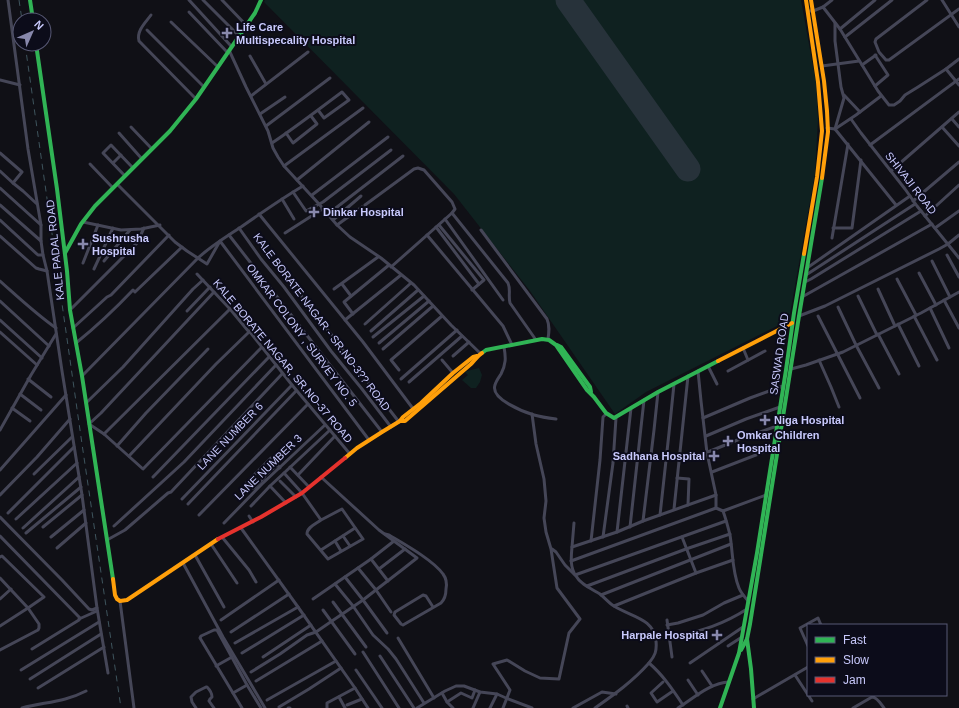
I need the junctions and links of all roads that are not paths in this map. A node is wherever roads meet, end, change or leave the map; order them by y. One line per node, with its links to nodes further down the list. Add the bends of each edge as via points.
1 (8, 0): 47 (street)
2 (30, 0): 18 (main road)
3 (189, 0): 30 (street)
4 (203, 0): 28 (street)
5 (222, 0): 24 (street)
6 (261, 0): 24 (main road)
7 (806, 0): 16 (main road, SASWAD ROAD)
8 (812, 0): 17 (main road, SASWAD ROAD)
9 (832, 0): 14 (street)
10 (875, 0): 26 (street)
11 (892, 0): 29 (street)
12 (927, 0): 33 (street, via 876,39)
13 (942, 0): 21 (street)
14 (823, 7): 17 (street); 23 (street)
15 (959, 9): 21 (street)
16 (808, 11): 17 (street); 68 (main road, SASWAD ROAD)
17 (813, 11): 41 (main road, SASWAD ROAD)
18 (32, 12)
19 (189, 12): 30 (street)
20 (151, 15): 54 (street, via 140,31 139,41)
21 (952, 15): 25 (street); 33 (street, via 889,60)
22 (171, 22): 40 (street)
23 (835, 23): 26 (street); 38 (street)
24 (246, 25): 28 (main road)
25 (959, 27)
26 (840, 29): 29 (street)
27 (147, 30): 49 (street)
28 (239, 36): 30 (main road)
29 (845, 37): 37 (street)
30 (229, 49): 40 (main road); 51 (street)
31 (37, 52): 146 (main road, KALE PADAL ROAD)
32 (308, 52): 46 (street)
33 (879, 52): 34 (street)
34 (875, 55): 39 (street); 48 (street, via 888,75)
35 (250, 56): 46 (street)
36 (959, 59): 42 (street)
37 (859, 61): 38 (street); 39 (street)
38 (838, 63): 41 (street); 50 (street)
39 (862, 65): 48 (street)
40 (218, 66): 49 (main road)
41 (822, 66): 69 (main road, SASWAD ROAD)
42 (946, 69): 45 (street); 52 (street, via 894,105 889,105)
43 (330, 78): 64 (street)
44 (0, 80): 47 (street)
45 (958, 82): 76 (street)
46 (266, 84): 51 (street)
47 (20, 85): 108 (street)
48 (875, 86): 52 (street)
49 (204, 87): 54 (main road)
50 (843, 93): 57 (street); 70 (street, via 844,98)
51 (251, 96): 59 (street)
52 (881, 96): 57 (street)
53 (285, 97): 59 (street)
54 (196, 99): 78 (main road, via 175,126)
55 (362, 108): 88 (street)
56 (318, 110): 56 (street, via 342,92 348,100 324,118); 60 (street)
57 (860, 112): 61 (street)
58 (959, 112): 62 (street)
59 (260, 114): 64 (street)
60 (311, 116): 72 (street); 72 (street, via 317,124 293,143)
61 (851, 118): 70 (street); 76 (street, SHIVAJI ROAD)
62 (952, 119): 66 (street); 67 (street)
63 (370, 122): 93 (street)
64 (266, 126): 74 (street)
65 (131, 127): 78 (street)
66 (942, 127): 77 (street); 91 (street)
67 (959, 127)
68 (822, 128): 69 (street); 204 (main road, SASWAD ROAD, via 817,177)
69 (827, 128): 70 (street); 157 (main road, SASWAD ROAD, via 822,178)
70 (835, 128): 75 (street)
71 (119, 133): 83 (street)
72 (286, 133): 74 (street)
73 (388, 137): 101 (street)
74 (272, 143): 88 (street)
75 (848, 144): 84 (street); 131 (street)
76 (870, 145): 91 (street, SHIVAJI ROAD)
77 (959, 146)
78 (152, 149): 83 (main road)
79 (391, 150): 106 (street)
80 (0, 153): 94 (street, via 22,172)
81 (121, 155): 86 (street); 86 (street, via 111,145 103,152); 89 (street)
82 (403, 156): 115 (street)
83 (142, 159): 89 (main road)
84 (861, 160): 109 (street); 131 (street, via 852,228)
85 (959, 162): 105 (street)
86 (113, 163): 92 (street)
87 (90, 164): 99 (street)
88 (284, 166): 93 (street)
89 (133, 168): 92 (main road)
90 (0, 171): 94 (street)
91 (891, 171): 103 (street, SHIVAJI ROAD)
92 (125, 176): 95 (main road)
93 (297, 180): 97 (street)
94 (13, 183): 108 (street)
95 (117, 184): 99 (main road); 125 (street)
96 (959, 185): 116 (street)
97 (303, 186): 100 (street); 101 (street)
98 (0, 188): 123 (street)
99 (113, 188): 121 (main road)
100 (293, 192): 104 (street); 106 (street, via 306,211)
101 (312, 195): 106 (street)
102 (361, 196): 120 (street)
103 (910, 196): 105 (street, SHIVAJI ROAD); 109 (street)
104 (282, 199): 114 (street); 117 (street)
105 (914, 202): 111 (street, SHIVAJI ROAD); 163 (street)
106 (320, 204): 110 (street)
107 (0, 205): 142 (street)
108 (38, 205): 123 (street)
109 (896, 205): 157 (street)
110 (324, 208): 115 (street); 135 (street)
111 (921, 211): 116 (street, SHIVAJI ROAD); 168 (street)
112 (959, 211): 132 (street)
113 (452, 213): 118 (street); 126 (street, via 455,209 452,202 424,170 418,168); 220 (street, via 508,283 510,303)
114 (259, 214): 130 (street); 203 (street)
115 (328, 214): 120 (street)
116 (925, 216): 122 (street, SHIVAJI ROAD)
117 (294, 219)
118 (445, 219): 127 (street); 184 (street)
119 (0, 220): 147 (street, via 38,255)
120 (333, 220): 126 (street)
121 (83, 222): 124 (street); 146 (main road)
122 (932, 224): 132 (street, SHIVAJI ROAD); 183 (street)
123 (42, 225): 142 (street)
124 (98, 225): 128 (street); 155 (street)
125 (160, 225): 129 (street); 137 (street)
126 (337, 225): 149 (street)
127 (437, 226): 139 (street); 171 (street); 171 (street, via 484,280)
128 (113, 228): 133 (street); 158 (street)
129 (144, 228): 133 (street); 193 (street, via 137,243)
130 (239, 228): 138 (street); 291 (street, KALE BORATE NAGAR - SR.NO-3?? ROAD)
131 (833, 228): 141 (street)
132 (935, 228): 144 (street, SHIVAJI ROAD)
133 (130, 230): 152 (street)
134 (481, 230): 219 (street, via 547,319)
135 (284, 234)
136 (959, 234): 144 (street)
137 (169, 235): 145 (street); 209 (street, via 107,298)
138 (229, 235): 143 (street); 294 (street)
139 (427, 235): 156 (street); 176 (street)
140 (0, 236): 159 (street, via 36,268)
141 (832, 238)
142 (41, 241): 147 (street)
143 (220, 241): 150 (street); 150 (street, via 207,264); 299 (street, OMKAR COLONY , SURVEY NO. 5)
144 (948, 244): 151 (street, SHIVAJI ROAD); 198 (street)
145 (182, 247): 150 (street); 222 (street, via 136,292 133,290)
146 (65, 253): 193 (main road, KALE PADAL ROAD)
147 (43, 255): 159 (street)
148 (947, 255): 164 (street)
149 (378, 256): 156 (street); 170 (street)
150 (198, 258): 254 (street)
151 (959, 258)
152 (104, 261)
153 (932, 261): 182 (street)
154 (275, 262): 287 (street)
155 (83, 263)
156 (390, 266): 162 (street); 179 (street)
157 (807, 268): 163 (main road, SASWAD ROAD)
158 (94, 269)
159 (47, 271): 196 (street)
160 (920, 273): 188 (street)
161 (196, 274): 166 (street, KALE BORATE NAGAR, SR.NO-37 ROAD)
162 (401, 275): 169 (street); 195 (street)
163 (806, 275): 168 (main road, SASWAD ROAD)
164 (959, 277)
165 (897, 279): 200 (street)
166 (203, 280): 172 (street, KALE BORATE NAGAR, SR.NO-37 ROAD); 272 (street)
167 (0, 281): 202 (street)
168 (805, 282): 183 (main road, SASWAD ROAD)
169 (411, 283): 175 (street); 205 (street)
170 (342, 284): 173 (street); 179 (street)
171 (479, 284): 176 (street)
172 (210, 287): 177 (street, KALE BORATE NAGAR, SR.NO-37 ROAD); 194 (street)
173 (334, 289)
174 (878, 289): 206 (street)
175 (418, 290): 180 (street); 212 (street)
176 (472, 290): 224 (street, via 503,326)
177 (214, 292): 192 (street, KALE BORATE NAGAR, SR.NO-37 ROAD); 288 (street)
178 (959, 292): 182 (street)
179 (352, 296): 195 (street, via 344,302)
180 (424, 296): 187 (street); 218 (street)
181 (858, 296): 216 (street)
182 (950, 296): 185 (street)
183 (802, 297): 198 (main road, SASWAD ROAD)
184 (503, 300)
185 (944, 300): 188 (street); 210 (street)
186 (0, 301): 226 (street)
187 (429, 302): 189 (street); 223 (street)
188 (936, 305): 191 (street)
189 (433, 306): 197 (street); 232 (street)
190 (838, 307): 225 (street)
191 (930, 308): 200 (street); 230 (street)
192 (230, 309): 214 (street, KALE BORATE NAGAR, SR.NO-37 ROAD); 295 (street)
193 (70, 310): 209 (main road, KALE PADAL ROAD)
194 (186, 310)
195 (353, 314): 203 (street)
196 (54, 315): 202 (street); 208 (street)
197 (442, 316): 211 (street); 248 (street, via 391,360)
198 (799, 316): 247 (main road, SASWAD ROAD)
199 (818, 316): 235 (street)
200 (915, 316): 206 (street); 242 (street)
201 (0, 320): 238 (street)
202 (46, 320): 208 (street)
203 (345, 320): 279 (street)
204 (792, 323): 229 (main road); 262 (main road, SASWAD ROAD)
205 (365, 324)
206 (896, 325): 216 (street); 246 (street)
207 (257, 326): 214 (street)
208 (56, 328): 215 (street)
209 (73, 328): 222 (main road, KALE PADAL ROAD)
210 (959, 328)
211 (456, 330): 217 (street); 257 (street)
212 (371, 331)
213 (0, 332): 243 (street)
214 (248, 332): 227 (street, KALE BORATE NAGAR, SR.NO-37 ROAD); 305 (street)
215 (56, 334): 226 (street); 268 (street)
216 (878, 334): 225 (street); 253 (street)
217 (462, 336): 221 (street); 258 (street)
218 (373, 337)
219 (548, 339): 220 (main road); 281 (main road, via 561,347)
220 (536, 340): 224 (main road)
221 (469, 342): 234 (street); 236 (street)
222 (76, 343): 254 (main road, KALE PADAL ROAD)
223 (379, 343)
224 (512, 345): 228 (main road)
225 (856, 345): 235 (street); 264 (street)
226 (49, 346): 238 (street)
227 (262, 347): 237 (street, KALE BORATE NAGAR, SR.NO-37 ROAD); 305 (street, via 143,469)
228 (504, 347): 234 (main road); 280 (street, via 505,363 494,391 504,401)
229 (743, 348): 240 (street); 245 (main road)
230 (949, 348)
231 (208, 349): 300 (street)
232 (383, 349)
233 (765, 351): 240 (street)
234 (479, 354): 251 (main road); 263 (main road)
235 (838, 354): 241 (street); 270 (street)
236 (453, 356)
237 (269, 357): 244 (street, KALE BORATE NAGAR, SR.NO-37 ROAD); 316 (street)
238 (42, 358): 243 (street)
239 (442, 360): 251 (street)
240 (748, 360): 250 (street)
241 (819, 360): 247 (street); 275 (street)
242 (937, 360)
243 (37, 365): 256 (street)
244 (276, 365): 252 (street, KALE BORATE NAGAR, SR.NO-37 ROAD); 352 (street, via 184,462)
245 (708, 366): 249 (main road); 260 (street)
246 (919, 366)
247 (791, 369): 430 (main road, SASWAD ROAD)
248 (399, 370)
249 (698, 371): 255 (main road); 283 (street)
250 (728, 371)
251 (454, 373): 263 (main road)
252 (282, 374): 261 (street, KALE BORATE NAGAR, SR.NO-37 ROAD); 368 (street, via 171,492 125,530)
253 (900, 374)
254 (82, 376): 272 (main road, KALE PADAL ROAD)
255 (688, 376): 259 (main road); 306 (street)
256 (28, 379): 267 (street); 269 (street)
257 (401, 379)
258 (409, 382)
259 (674, 383): 266 (main road); 341 (street)
260 (717, 384)
261 (292, 385): 265 (street, KALE BORATE NAGAR, SR.NO-37 ROAD); 330 (street, LANE NUMBER 6)
262 (783, 386): 274 (main road, SASWAD ROAD); 283 (street)
263 (442, 387): 279 (main road)
264 (879, 388)
265 (296, 391): 273 (street, KALE BORATE NAGAR, SR.NO-37 ROAD); 332 (street)
266 (658, 392): 271 (main road); 346 (street)
267 (20, 394): 276 (street); 278 (street)
268 (66, 395): 284 (street); 310 (street)
269 (51, 397)
270 (860, 398)
271 (644, 400): 277 (main road); 354 (street)
272 (86, 403): 288 (main road, KALE PADAL ROAD)
273 (308, 404): 289 (street, KALE BORATE NAGAR, SR.NO-37 ROAD); 340 (street)
274 (780, 407): 290 (main road, SASWAD ROAD); 297 (street)
275 (839, 407)
276 (12, 408): 286 (street); 292 (street)
277 (631, 408): 282 (main road); 358 (street)
278 (41, 410)
279 (415, 411): 287 (main road, via 403,417)
280 (532, 414): 285 (street); 378 (street, via 544,479 546,532)
281 (606, 414): 282 (main road); 371 (street, via 603,417)
282 (616, 418): 366 (street)
283 (703, 418): 297 (street)
284 (70, 419): 298 (street); 325 (street)
285 (556, 419)
286 (30, 421)
287 (400, 422): 291 (main road)
288 (89, 424): 295 (street); 368 (main road, KALE PADAL ROAD)
289 (325, 425): 293 (street, KALE BORATE NAGAR, SR.NO-37 ROAD); 308 (street, LANE NUMBER 3)
290 (777, 426): 302 (main road, SASWAD ROAD); 303 (street)
291 (391, 427): 294 (main road)
292 (0, 430)
293 (330, 430): 296 (street, KALE BORATE NAGAR, SR.NO-37 ROAD); 309 (street)
294 (382, 432): 299 (main road)
295 (104, 434): 300 (street)
296 (335, 436): 304 (street, KALE BORATE NAGAR, SR.NO-37 ROAD); 314 (street)
297 (706, 436): 303 (street)
298 (72, 437): 301 (street); 313 (street)
299 (369, 440): 304 (main road)
300 (116, 446): 305 (street)
301 (74, 447): 307 (street); 339 (street)
302 (774, 448): 311 (street); 328 (main road, SASWAD ROAD)
303 (708, 453): 306 (street); 311 (street)
304 (350, 454): 317 (main road)
305 (129, 456)
306 (679, 459): 318 (street)
307 (77, 463): 315 (street); 344 (street)
308 (278, 466): 308 (street, via 271,458 260,470 265,476); 319 (street, LANE NUMBER 3)
309 (290, 467): 312 (street); 314 (street)
310 (0, 470)
311 (712, 472): 327 (street)
312 (284, 473): 321 (street); 324 (street)
313 (34, 474)
314 (298, 475): 323 (street)
315 (79, 477): 322 (street); 355 (street)
316 (153, 477)
317 (321, 477): 323 (main road); 360 (street)
318 (678, 478): 333 (street, via 689,479); 336 (street)
319 (265, 479): 319 (street, via 258,471 247,483 253,488); 350 (street, LANE NUMBER 3)
320 (280, 481): 329 (street)
321 (270, 486): 331 (street); 334 (street)
322 (81, 487): 326 (street); 359 (street)
323 (309, 487): 324 (main road)
324 (302, 493): 329 (main road); 345 (street)
325 (0, 495)
326 (82, 495): 337 (street); 353 (street)
327 (716, 495): 333 (street); 335 (street)
328 (766, 495): 338 (street); 411 (main road, SASWAD ROAD)
329 (296, 497): 331 (main road)
330 (182, 499)
331 (286, 503): 348 (main road)
332 (188, 504)
333 (688, 505): 336 (street)
334 (251, 506)
335 (716, 508): 338 (street); 387 (street)
336 (674, 509): 341 (street)
337 (84, 510): 349 (street); 364 (street)
338 (722, 511): 347 (street)
339 (8, 513)
340 (199, 515)
341 (660, 515): 346 (street)
342 (249, 516): 348 (street)
343 (0, 517): 418 (street, via 89,609)
344 (16, 519)
345 (322, 520): 357 (street, via 342,509); 380 (street, via 307,531)
346 (643, 521): 354 (street)
347 (726, 521): 361 (street); 367 (street)
348 (254, 522): 356 (main road)
349 (86, 523): 376 (street); 418 (street)
350 (224, 523)
351 (574, 523): 375 (street)
352 (114, 526)
353 (43, 527)
354 (630, 527): 358 (street)
355 (23, 528)
356 (240, 528): 365 (main road); 395 (street)
357 (355, 528): 363 (street); 374 (street, via 363,539)
358 (617, 532): 366 (street)
359 (26, 533)
360 (384, 533): 370 (street); 416 (street, via 430,561 443,574 447,586 446,596 441,603)
361 (730, 534): 373 (street); 379 (street)
362 (0, 536): 424 (street)
363 (343, 536): 369 (street); 374 (street)
364 (51, 537)
365 (222, 537): 372 (main road); 397 (street)
366 (603, 537): 371 (street)
367 (682, 537): 379 (street); 392 (street)
368 (107, 540): 409 (main road, KALE PADAL ROAD, via 115,595)
369 (335, 541): 380 (street); 381 (street)
370 (394, 541): 377 (street); 384 (street)
371 (591, 541): 375 (street)
372 (211, 544): 382 (main road); 398 (street)
373 (731, 544): 385 (street); 386 (street)
374 (350, 546): 381 (street)
375 (572, 547): 387 (street)
376 (57, 548)
377 (405, 548): 390 (street); 396 (street, via 417,558)
378 (552, 549): 392 (street); 498 (street, via 557,588 580,619 569,633 559,679 540,678 507,660 493,664 510,690)
379 (686, 549): 385 (street); 400 (street)
380 (321, 550): 381 (street, via 328,559)
381 (341, 551)
382 (195, 555): 388 (main road); 414 (street)
383 (0, 557): 417 (street, via 2,556 44,597)
384 (371, 559): 389 (street); 390 (street)
385 (690, 560): 391 (street); 404 (street)
386 (732, 560): 391 (street); 405 (street)
387 (571, 562): 392 (street)
388 (183, 563): 409 (main road, via 129,599); 437 (street)
389 (358, 568): 393 (street); 402 (street)
390 (379, 569): 396 (street)
391 (696, 573): 413 (street)
392 (575, 575): 400 (street)
393 (345, 577): 399 (street); 408 (street)
394 (0, 578): 401 (street)
395 (279, 580): 403 (street); 425 (street)
396 (388, 581): 402 (street)
397 (256, 582)
398 (237, 583)
399 (335, 584): 407 (street); 412 (street)
400 (587, 586): 404 (street)
401 (11, 589): 406 (street); 417 (street)
402 (376, 590): 408 (street); 421 (street)
403 (289, 594): 415 (street); 438 (street)
404 (601, 595): 413 (street)
405 (743, 595): 411 (street); 429 (street, via 703,615)
406 (0, 599)
407 (313, 599)
408 (363, 600): 412 (street); 440 (street)
409 (120, 601): 510 (street)
410 (333, 602): 422 (street)
411 (749, 603): 419 (main road, SASWAD ROAD)
412 (353, 606): 422 (street); 454 (street, via 373,635)
413 (614, 606): 465 (street, via 650,625 657,648 656,655)
414 (224, 607)
415 (298, 607): 423 (street); 447 (street)
416 (433, 607): 416 (street, via 423,595 394,615 402,625)
417 (28, 608): 436 (street); 453 (street, via 40,628)
418 (97, 609): 424 (street); 428 (street)
419 (748, 609): 435 (main road, SASWAD ROAD); 444 (street, via 719,625)
420 (324, 610): 427 (street)
421 (391, 612)
422 (342, 614): 427 (street); 451 (street)
423 (304, 615): 434 (street); 456 (street)
424 (79, 619): 452 (street)
425 (221, 620)
426 (667, 620): 429 (street)
427 (332, 621): 439 (street); 459 (street)
428 (99, 622): 441 (street); 470 (street)
429 (668, 624): 444 (street)
430 (750, 624): 435 (street); 445 (main road, SASWAD ROAD)
431 (807, 624): 433 (street, via 818,618)
432 (807, 624): 448 (street, via 800,628)
433 (821, 624)
434 (311, 625): 439 (street); 462 (street)
435 (744, 626): 442 (main road, SASWAD ROAD); 466 (street)
436 (0, 627)
437 (219, 632): 461 (street); 467 (street, via 214,630 200,638); 506 (street)
438 (231, 632)
439 (316, 632): 446 (street); 473 (street, via 307,635)
440 (387, 633)
441 (101, 634): 450 (street); 476 (street)
442 (742, 637): 445 (street); 449 (street); 458 (main road, SASWAD ROAD)
443 (398, 638): 497 (street)
444 (669, 639): 463 (street)
445 (747, 639): 458 (main road); 500 (main road)
446 (322, 641): 464 (street); 478 (street)
447 (236, 643)
448 (807, 644)
449 (728, 646)
450 (104, 647): 474 (street); 483 (street)
451 (366, 647)
452 (32, 649)
453 (0, 650)
454 (389, 650): 457 (street); 504 (street)
455 (363, 652): 517 (street)
456 (242, 653)
457 (384, 653)
458 (739, 653): 480 (main road, SASWAD ROAD)
459 (355, 654)
460 (380, 656): 518 (street)
461 (232, 657): 467 (street); 481 (street)
462 (263, 657)
463 (672, 657)
464 (336, 661): 468 (street); 501 (street)
465 (649, 663): 487 (street); 493 (street)
466 (690, 663)
467 (216, 666): 489 (street)
468 (341, 668): 484 (street); 507 (street)
469 (807, 668): 475 (street)
470 (21, 670)
471 (356, 670): 516 (street)
472 (702, 671): 482 (street)
473 (251, 672)
474 (108, 673)
475 (795, 675): 491 (street); 500 (street)
476 (30, 679)
477 (688, 680): 494 (street)
478 (256, 681)
479 (663, 682): 487 (street, via 651,693 657,702)
480 (729, 682): 482 (street); 528 (main road, SASWAD ROAD)
481 (247, 685): 489 (street); 506 (street)
482 (712, 686): 494 (street)
483 (38, 688)
484 (355, 688): 496 (street); 499 (street)
485 (475, 690): 488 (street); 490 (street, via 456,686); 503 (street, via 472,698 461,693)
486 (86, 691): 509 (street, via 65,699)
487 (673, 691): 505 (street)
488 (480, 692): 492 (street); 521 (street)
489 (233, 693): 513 (street)
490 (442, 693): 497 (street); 503 (street)
491 (807, 693)
492 (497, 694): 498 (street); 522 (street)
493 (617, 694): 525 (street, via 602,692); 526 (street)
494 (698, 695): 505 (street)
495 (809, 696): 502 (street)
496 (338, 697): 508 (street); 514 (street, via 327,703)
497 (434, 698): 504 (street)
498 (506, 698): 523 (street); 524 (street)
499 (362, 699): 508 (street); 515 (street)
500 (753, 699): 529 (main road)
501 (267, 700)
502 (812, 701)
503 (447, 702): 520 (street)
504 (424, 704): 519 (street)
505 (683, 705): 527 (street)
506 (263, 707)
507 (279, 707)
508 (346, 707)
509 (22, 708)
510 (134, 708)
511 (196, 708): 512 (street, via 192,696 206,687 212,695 209,701)
512 (214, 708)
513 (242, 708)
514 (327, 708)
515 (368, 708)
516 (382, 708)
517 (399, 708)
518 (414, 708)
519 (417, 708)
520 (453, 708)
521 (473, 708)
522 (490, 708)
523 (503, 708)
524 (532, 708)
525 (573, 708)
526 (595, 708)
527 (678, 708)
528 (720, 708)
529 (754, 708)
530 (853, 708): 531 (street, via 872,697)
531 (884, 708)

